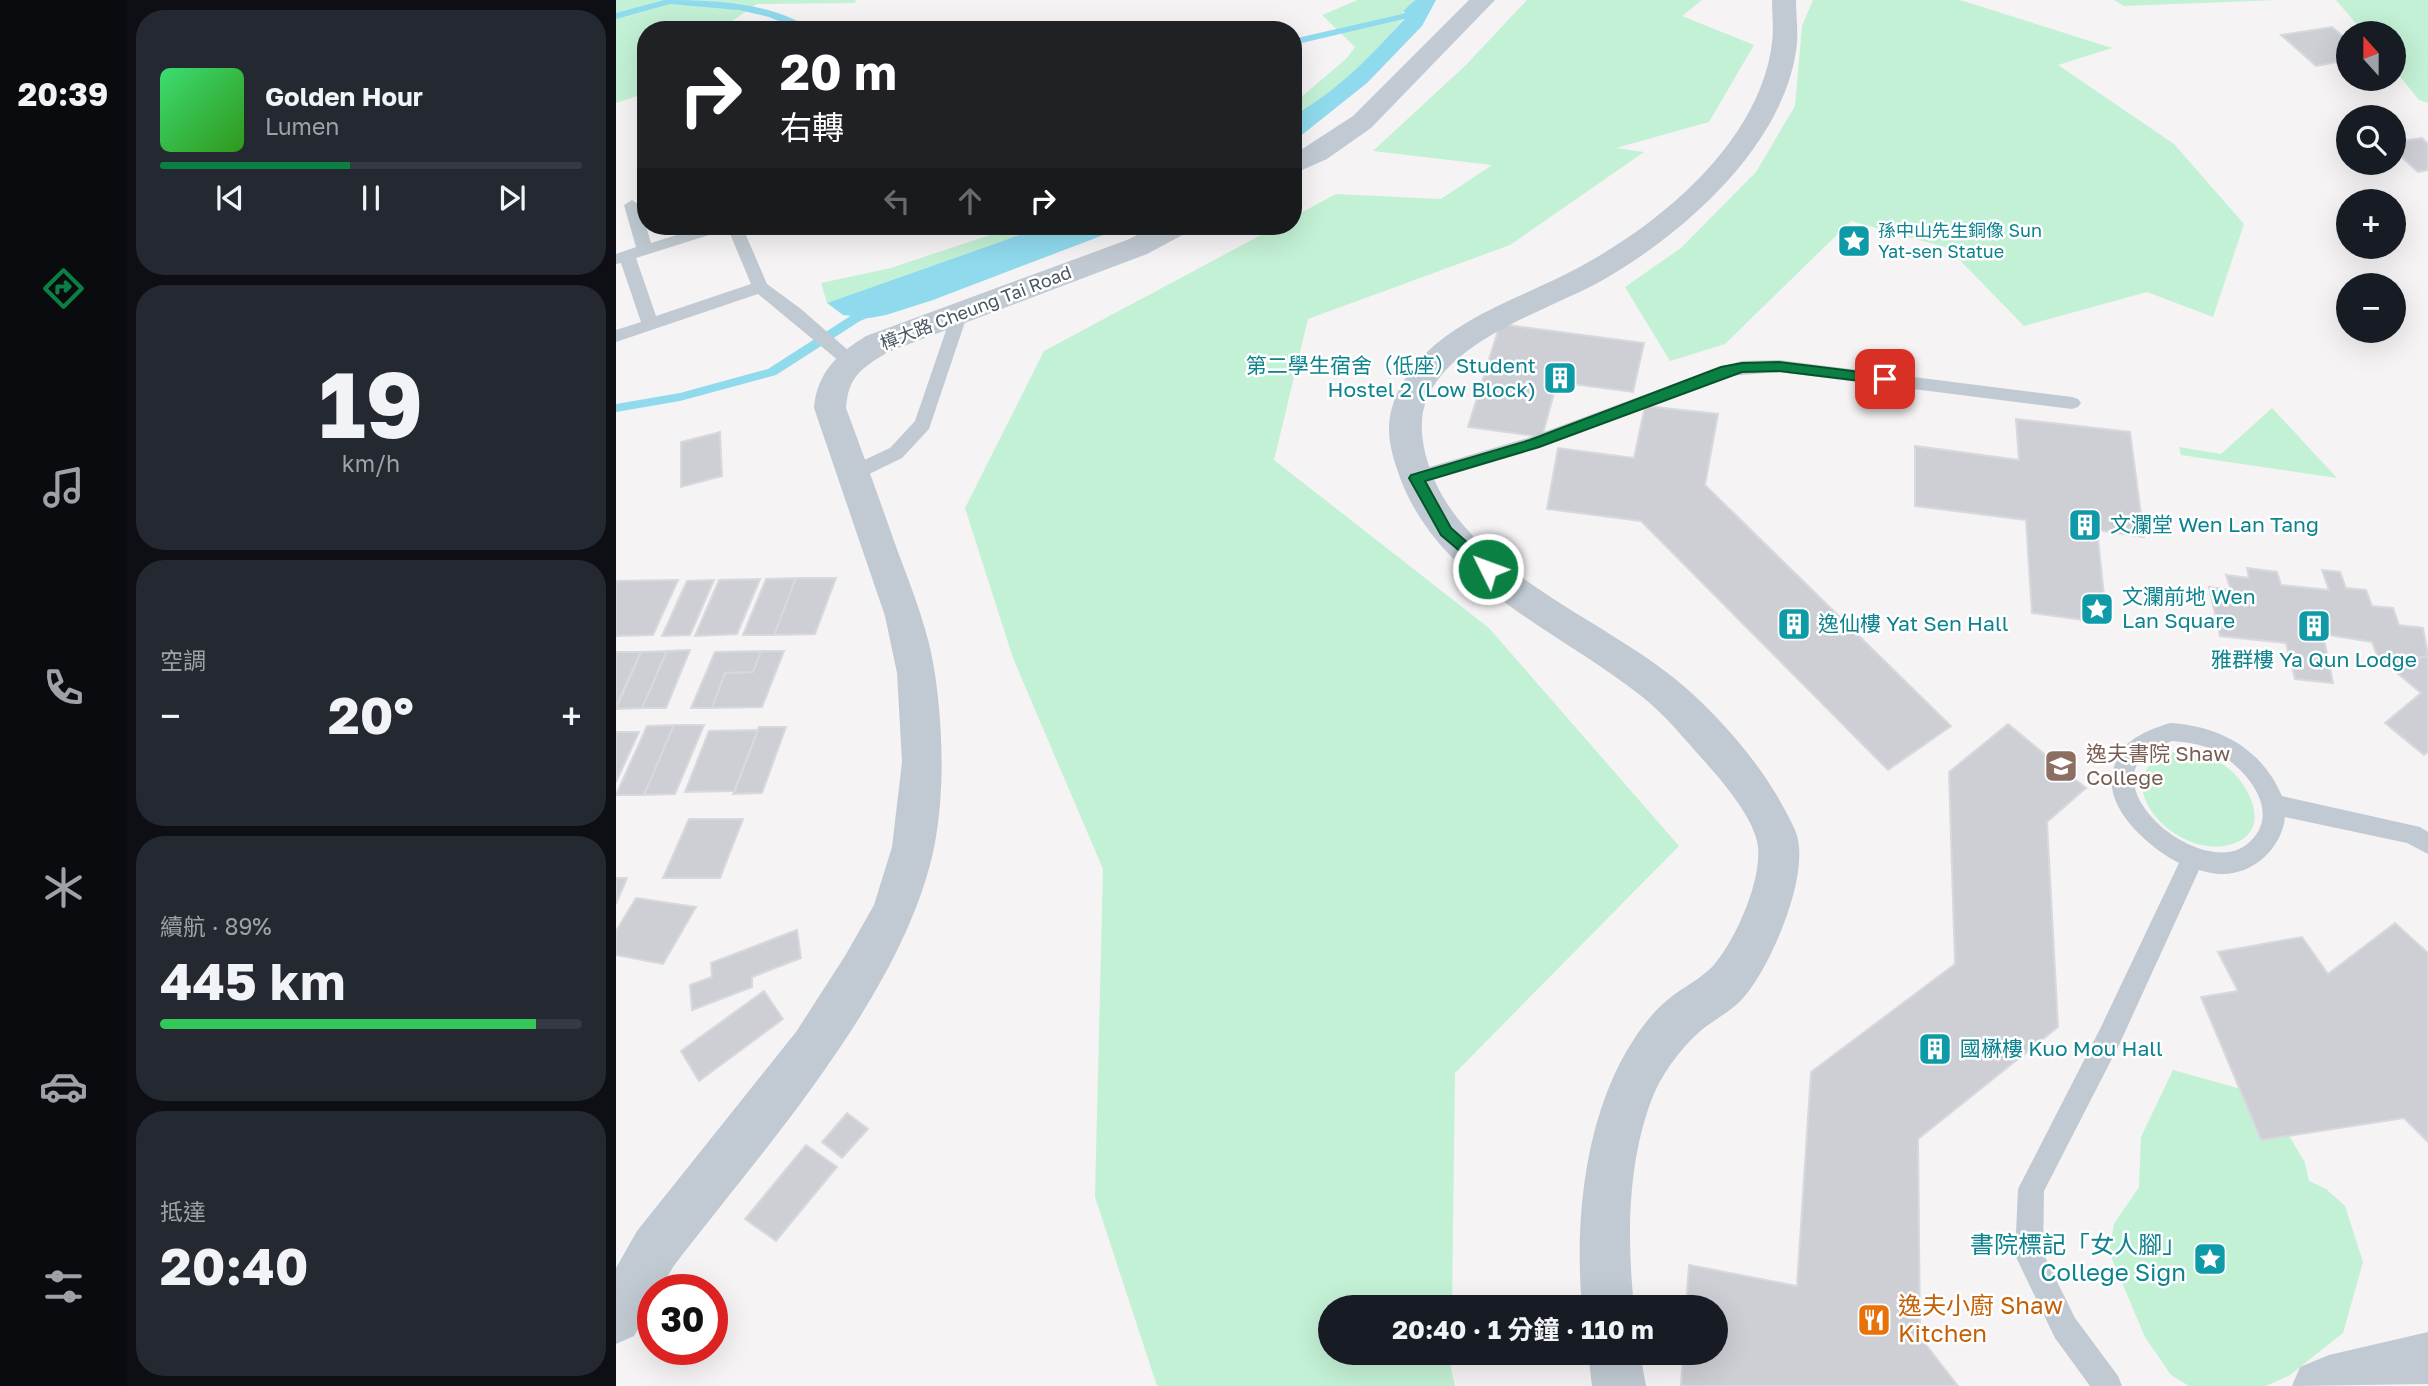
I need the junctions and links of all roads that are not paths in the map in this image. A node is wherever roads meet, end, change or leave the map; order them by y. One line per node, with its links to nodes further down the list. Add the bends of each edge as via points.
1 (1483, 0): 3 (street, via 1362,122)
2 (1784, 0): 19 (street, via 1784,59 1773,91 1751,131 1699,193 1621,256 1465,338 1423,377 1413,393 1405,427 1407,455)
3 (1302, 161)
4 (632, 205): 5 (lane)
5 (637, 222)
6 (641, 235): 10 (lane)
7 (693, 235): 10 (lane)
8 (738, 235): 12 (lane)
9 (1160, 235): 13 (street, 樟大路 Cheung Tai Road)
10 (645, 250): 11 (lane)
11 (622, 257): 14 (lane)
12 (760, 287): 14 (lane); 16 (lane)
13 (960, 313): 16 (street, 樟大路 Cheung Tai Road); 18 (lane, via 923,424 896,453)
14 (650, 324): 15 (lane)
15 (616, 336)
16 (846, 358): 18 (street, 樟大路 Cheung Tai Road, via 830,391 830,408)
17 (2072, 403): 19 (lane, via 1779,366 1742,367 1534,443)
18 (854, 473): 24 (street, 樟大路 Cheung Tai Road, via 903,616 916,673 922,762 913,847 893,912 861,971 812,1048 655,1249)
19 (1416, 478): 23 (street, via 1446,531 1488,569 1660,689 1750,782 1778,840 1771,900 1731,980 1677,1021 1634,1083 1612,1155 1603,1268)
20 (2275, 805): 21 (lane, via 2412,834); 22 (lane, via 2275,827 2265,846 2246,859 2221,863); 22 (lane, via 2265,781 2247,760 2223,744 2197,734 2170,732 2148,738 2131,751 2123,770 2124,795 2138,821 2162,843)
21 (2428, 844)
22 (2193, 859): 28 (lane, via 2031,1189 2029,1255 2065,1328)
23 (1606, 1295)
24 (616, 1318)
25 (2428, 1358): 29 (street)
26 (1616, 1365): 27 (street)
27 (1619, 1386)
28 (2108, 1386)
29 (2319, 1386)

